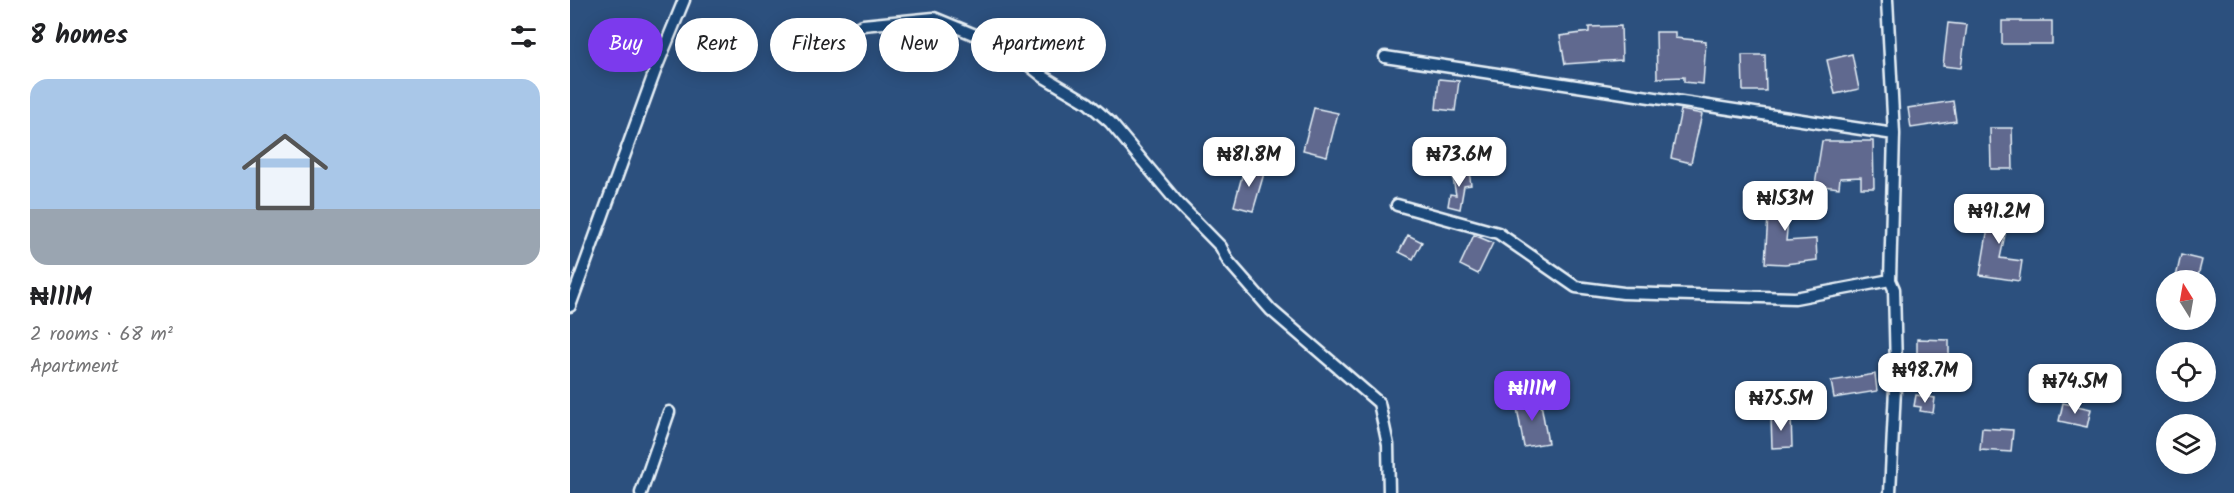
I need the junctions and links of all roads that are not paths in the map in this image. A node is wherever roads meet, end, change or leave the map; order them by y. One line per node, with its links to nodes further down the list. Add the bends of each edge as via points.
1 (684, 0): 8 (street)
2 (1887, 0): 5 (street)
3 (867, 25): 11 (street, via 934,18 1007,48 1110,122 1177,202 1221,247 1228,261 1270,310 1379,403 1388,445)
4 (1385, 57): 5 (street)
5 (1894, 134): 7 (street)
6 (1397, 205): 7 (street, via 1498,233 1576,287 1623,293 1795,298)
7 (1890, 280): 12 (street, via 1894,289 1896,368)
8 (570, 306)
9 (669, 412): 10 (street)
10 (641, 493)
11 (1389, 493)
12 (1890, 493)

